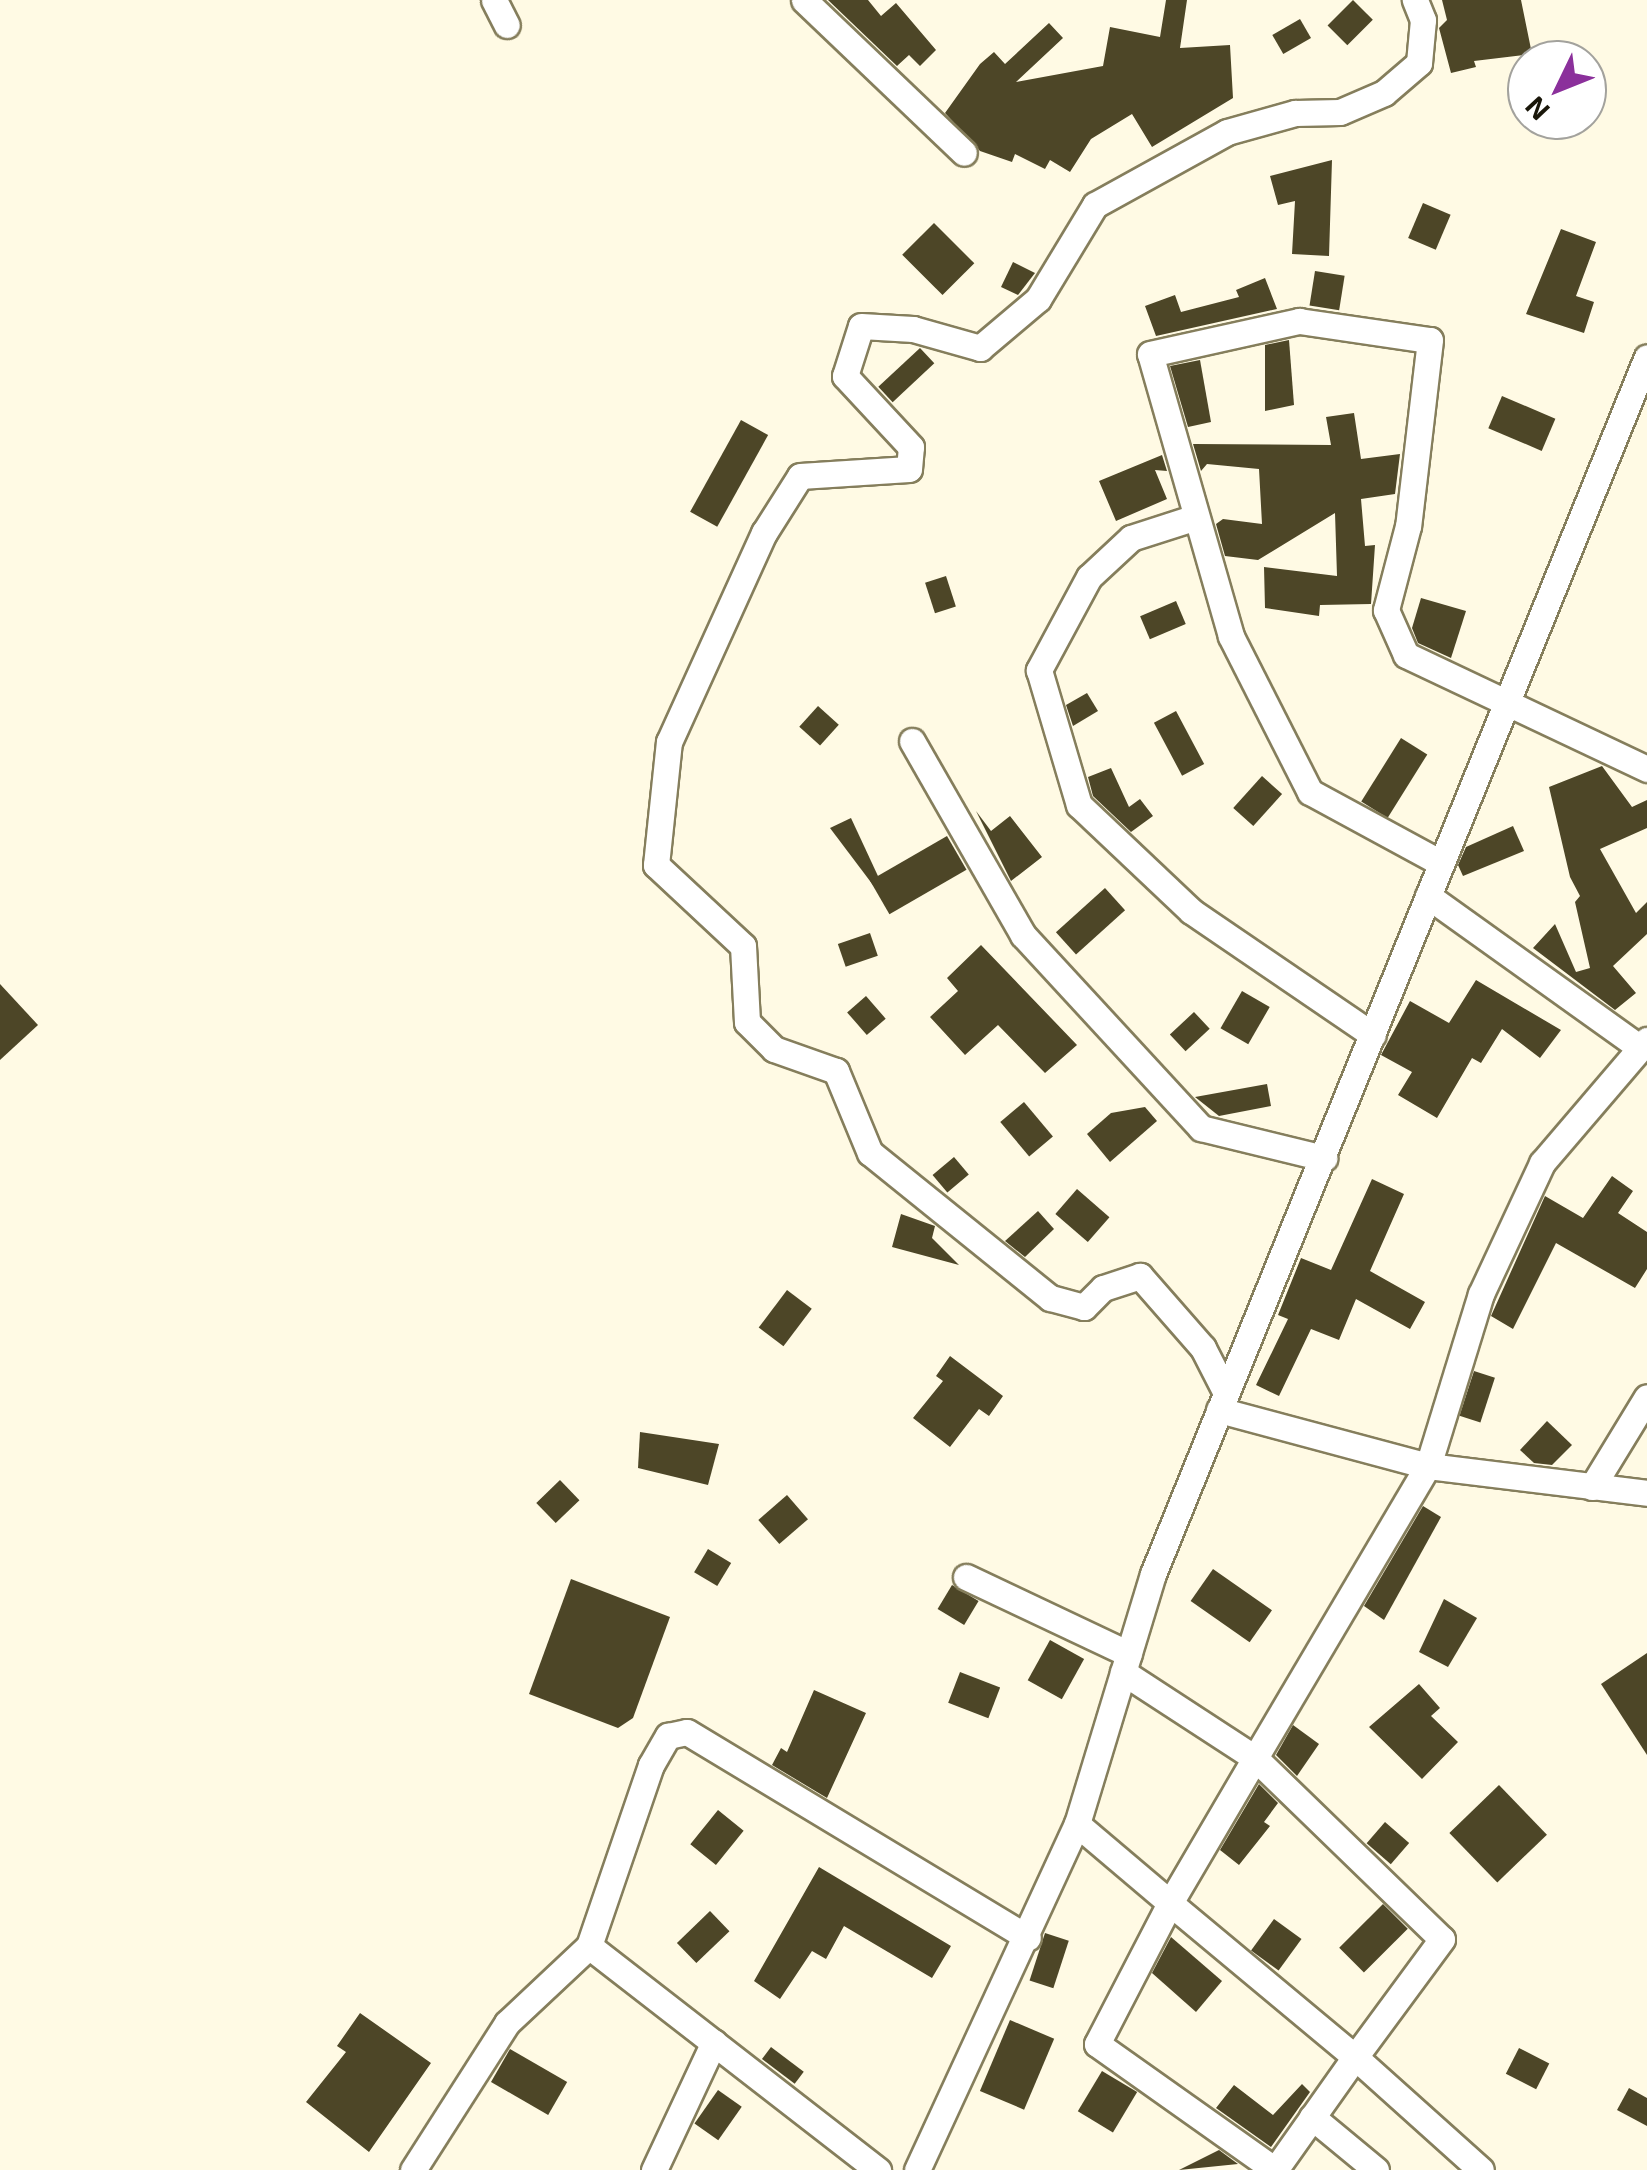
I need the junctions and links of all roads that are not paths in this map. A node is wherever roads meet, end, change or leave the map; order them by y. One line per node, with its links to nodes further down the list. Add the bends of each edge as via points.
1 (494, 0): 4 (street)
2 (804, 0): 5 (street)
3 (1415, 0): 17 (street, via 1424,20 1419,63 1384,93 1340,112 1295,113 1227,132 1096,206 1038,299 980,348 912,329 861,326 844,376 911,448 909,469 800,476 764,533 669,742 656,865 743,946 748,1022 774,1049 836,1070 870,1153 1050,1298 1084,1308 1103,1288 1140,1276 1203,1348)
4 (507, 24)
5 (964, 154)
6 (1647, 357): 8 (street)
7 (1194, 518): 8 (street, via 1150,354 1299,321 1430,340 1408,526 1386,610 1406,655); 11 (street, via 1231,636 1310,792); 13 (street, via 1131,538 1089,577 1039,670 1079,804 1191,911)
8 (1506, 707): 10 (street); 11 (street)
9 (912, 741): 15 (street, via 1023,935 1201,1128)
10 (1647, 769)
11 (1442, 864): 12 (street)
12 (1428, 896): 13 (street); 14 (street)
13 (1373, 1035): 15 (street)
14 (1644, 1044): 18 (street, via 1542,1163 1481,1294)
15 (1324, 1158): 17 (street)
16 (1647, 1397): 19 (street)
17 (1223, 1402): 18 (street); 22 (street)
18 (1428, 1466): 19 (street); 23 (street)
19 (1592, 1487): 20 (street)
20 (1647, 1493)
21 (966, 1577): 22 (street)
22 (1126, 1663): 23 (street); 24 (street)
23 (1255, 1758): 25 (street); 29 (street, via 1442,1939)
24 (1077, 1824): 25 (street); 26 (street)
25 (1170, 1902): 29 (street); 30 (street, via 1097,2044 1275,2170)
26 (1028, 1938): 27 (street, via 687,1732 668,1736 651,1765); 34 (street)
27 (588, 1946): 28 (street); 31 (street, via 507,2023)
28 (714, 2042): 32 (street); 33 (street)
29 (1355, 2057): 30 (street); 36 (street)
30 (1312, 2117): 35 (street)
31 (413, 2170)
32 (654, 2170)
33 (878, 2170)
34 (917, 2170)
35 (1376, 2170)
36 (1481, 2170)

